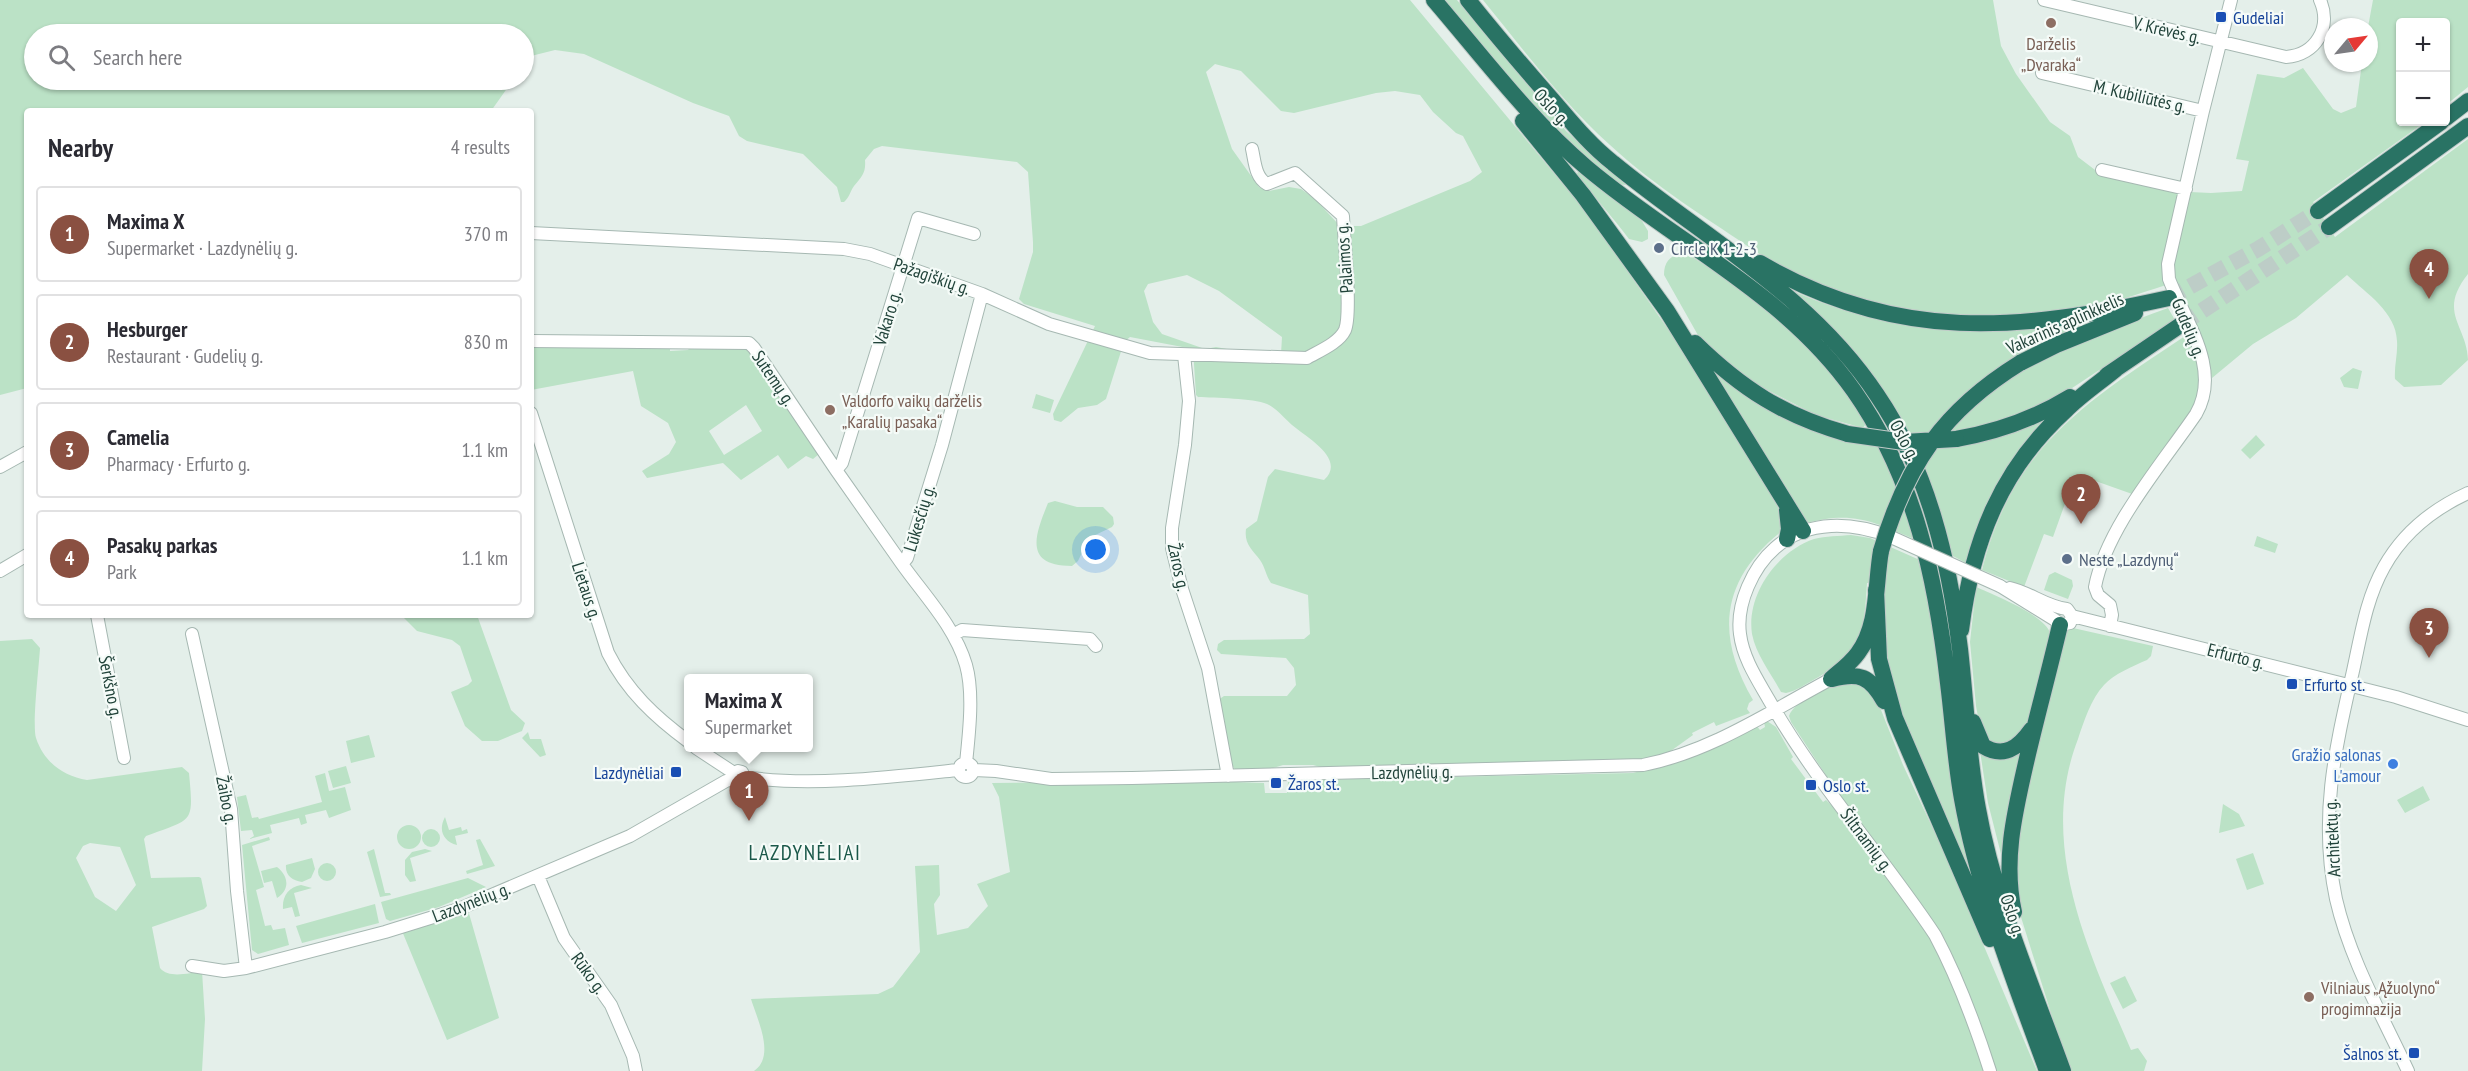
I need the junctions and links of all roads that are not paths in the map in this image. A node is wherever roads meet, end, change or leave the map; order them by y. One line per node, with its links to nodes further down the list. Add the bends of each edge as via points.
1 (1424, 0): 24 (highway, via 1583,195)
2 (1434, 0): 66 (highway, Oslo g., via 1542,127 1606,183 1773,304 1831,360 1872,418 1903,477 1925,546 1941,623 1968,833 1995,924)
3 (1468, 0): 19 (highway, Oslo g., via 1572,123 1610,161)
4 (2044, 0): 7 (street, V. Krėvės g.)
5 (2231, 0): 7 (street, Gudelių g.)
6 (2320, 0): 7 (street, V. Krėvės g., via 2325,14 2321,33 2317,42 2298,55 2286,57)
7 (2221, 42): 10 (street, Gudelių g.)
8 (2042, 73): 10 (street, M. Kubiliūtės g.)
9 (2468, 101): 11 (highway)
10 (2203, 111): 16 (street, Gudelių g.)
11 (2450, 114)
12 (2435, 126): 17 (highway)
13 (2468, 126): 18 (highway)
14 (1252, 149): 27 (street, Palaimos g., via 1262,181 1267,184 1295,174 1343,216 1347,323 1341,336)
15 (2102, 170): 16 (street)
16 (2186, 189): 44 (street, Gudelių g., via 2170,251 2169,279 2204,362 2203,403 2111,542 2095,588 2110,605)
17 (2318, 211)
18 (2328, 227)
19 (1704, 230): 41 (highway, Vakarinis aplinkkelis, bridge, via 1825,296 1907,318 2016,324 2106,312 2169,298 2020,363 1963,405 1928,446 1897,503 1881,551); 48 (highway, Oslo g., via 1821,326 1877,394 1910,455 1929,501)
20 (534, 233): 22 (street, Pažagiškių g., via 844,249)
21 (974, 234): 22 (street, Vakaro g., via 918,218)
22 (903, 266): 23 (street, Pažagiškių g.); 33 (street, Vakaro g., via 842,463)
23 (982, 294): 28 (street, Pažagiškių g., via 1049,324 1150,353); 39 (street, Lūkesčių g., via 942,445)
24 (1667, 311): 29 (highway, bridge, via 1719,367 1787,413 1848,434 1904,442 1985,434 2033,417); 35 (highway)
25 (2182, 324): 29 (highway)
26 (534, 340): 33 (street, Sutemų g., via 749,343)
27 (1323, 349): 28 (street, Pažagiškių g., via 1307,358)
28 (1184, 355): 61 (street, Žaros g., via 1189,401 1172,548 1208,668)
29 (2116, 369): 48 (highway, via 2037,439 1997,498 1972,565)
30 (534, 423): 56 (street, Lietaus g., via 608,653 629,689)
31 (24, 454): 32 (street)
32 (0, 466)
33 (836, 470): 39 (street, Sutemų g.)
34 (2468, 493): 51 (street, Architektų g., via 2419,524 2385,566 2366,613)
35 (1785, 503): 36 (highway); 37 (highway)
36 (1803, 531): 37 (street, Šiltnamių g.); 42 (street, Erfurto g., bridge, via 1845,525 1871,530)
37 (1787, 539): 52 (street, Šiltnamių g., via 1765,558 1753,576 1739,619 1745,654)
38 (24, 557): 40 (street)
39 (902, 564): 46 (street, Lūkesčių g.)
40 (0, 571)
41 (1876, 590): 49 (highway, via 1872,623 1864,645); 53 (highway, via 1879,659)
42 (2062, 617): 44 (street, Erfurto g.); 55 (highway)
43 (98, 618): 58 (street, Šerkšno g.)
44 (2110, 626): 51 (street, Erfurto g.)
45 (192, 634): 64 (street, Žaibo g., via 233,824)
46 (953, 635): 47 (street, via 962,630 1090,639); 59 (street, Lūkesčių g., via 969,681)
47 (1096, 646)
48 (1959, 646): 50 (highway, Oslo g.)
49 (1831, 680): 52 (street, Lazdynėlių g.); 53 (highway, via 1852,675 1868,680)
50 (1964, 686): 55 (highway, via 1975,730 1983,746 1990,750 2015,748); 65 (highway, Oslo g., via 1978,812 2000,895)
51 (2349, 686): 54 (street, Erfurto g.); 70 (street, Architektų g., via 2329,796 2328,838 2334,887 2354,955)
52 (1774, 709): 61 (street, Lazdynėlių g., via 1691,751 1643,765); 68 (street, Šiltnamių g., via 1797,747 1935,935 1956,976)
53 (1895, 718): 66 (highway)
54 (2468, 720)
55 (2035, 724): 65 (highway, via 2015,813 2009,866 2011,899)
56 (684, 738)
57 (703, 752): 60 (street)
58 (124, 758)
59 (966, 767): 60 (street, Lazdynėlių g., via 825,779); 61 (street, Lazdynėlių g., via 1051,779)
60 (737, 776): 62 (street, Lazdynėlių g., via 630,836)
61 (1228, 776)
62 (538, 876): 64 (street, Lazdynėlių g., via 459,909); 67 (street, Rūko g., via 564,938 611,1005)
63 (192, 966): 64 (street, Lazdynėlių g., via 224,971)
64 (246, 968)
65 (2028, 974): 69 (highway, Oslo g.)
66 (2045, 1064)
67 (636, 1071)
68 (1990, 1071)
69 (2063, 1071)
70 (2408, 1071)

